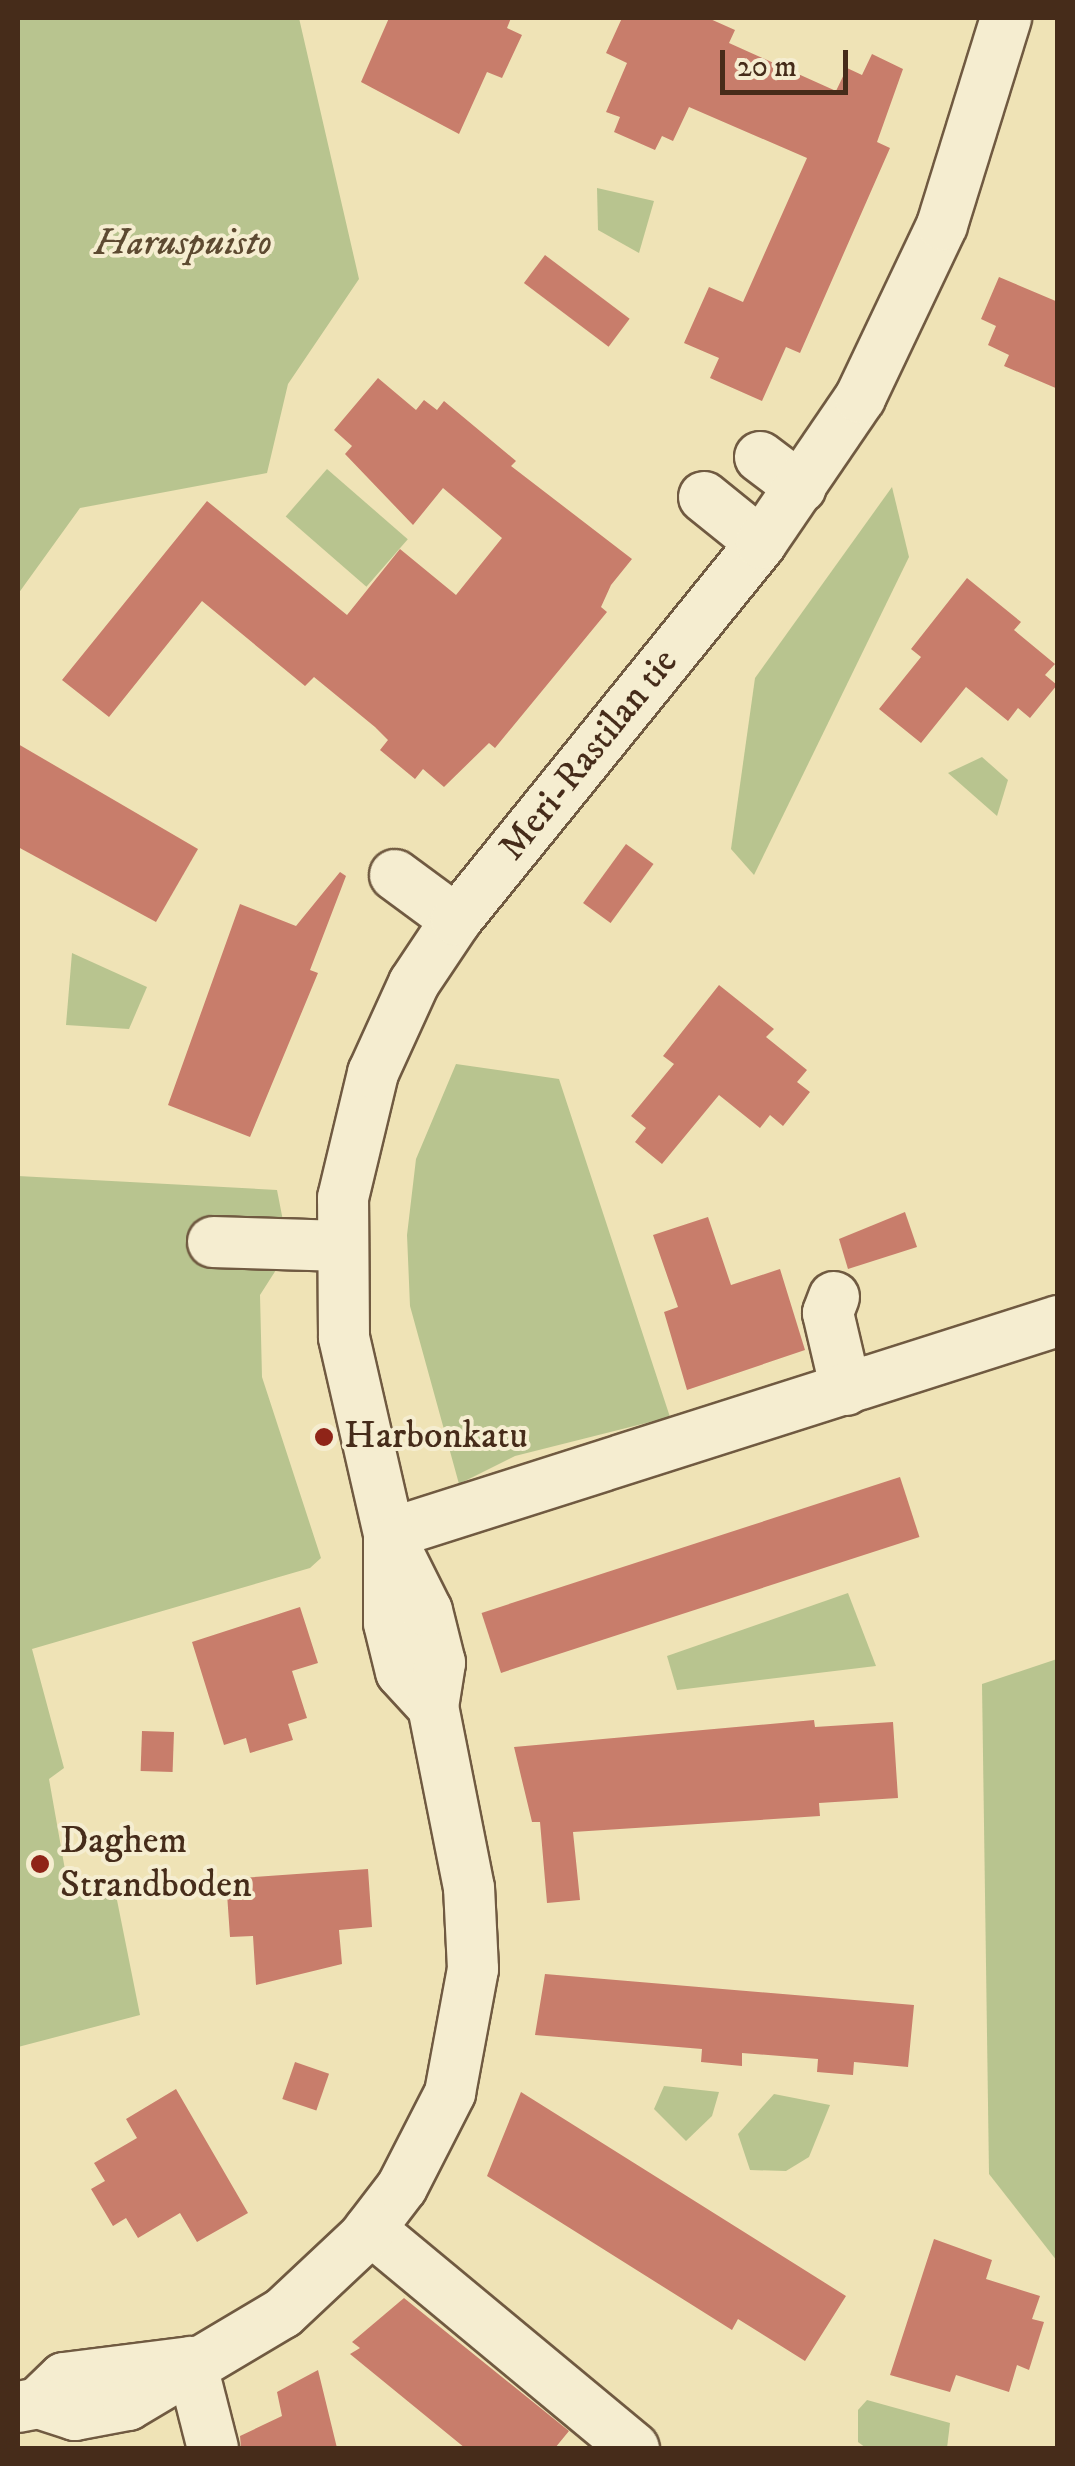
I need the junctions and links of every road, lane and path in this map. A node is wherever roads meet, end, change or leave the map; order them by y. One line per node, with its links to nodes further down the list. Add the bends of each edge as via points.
1 (1006, 18): 3 (street, Meri-Rastilan tie, via 964,162 910,300 860,398)
2 (760, 457): 3 (street)
3 (801, 488): 5 (street, Meri-Rastilan tie)
4 (704, 497): 5 (street)
5 (761, 543): 7 (street, Meri-Rastilan tie)
6 (396, 875): 7 (street)
7 (456, 920): 9 (street, Meri-Rastilan tie, via 414,983 373,1073 354,1132)
8 (213, 1242): 9 (street)
9 (342, 1246): 13 (street, Meri-Rastilan tie, via 344,1337)
10 (834, 1297): 12 (street, via 828,1313)
11 (1058, 1321): 12 (street)
12 (846, 1390): 13 (street)
13 (389, 1534): 14 (street, Meri-Rastilan tie, via 389,1623 401,1672 432,1707 469,1888 467,2030 429,2141)
14 (370, 2229): 15 (street, Meri-Rastilan tie, via 283,2312); 18 (street)
15 (191, 2362): 16 (street, Meri-Rastilan tie, via 115,2366 64,2378); 17 (street)
16 (28, 2405)
17 (213, 2448)
18 (634, 2448)

